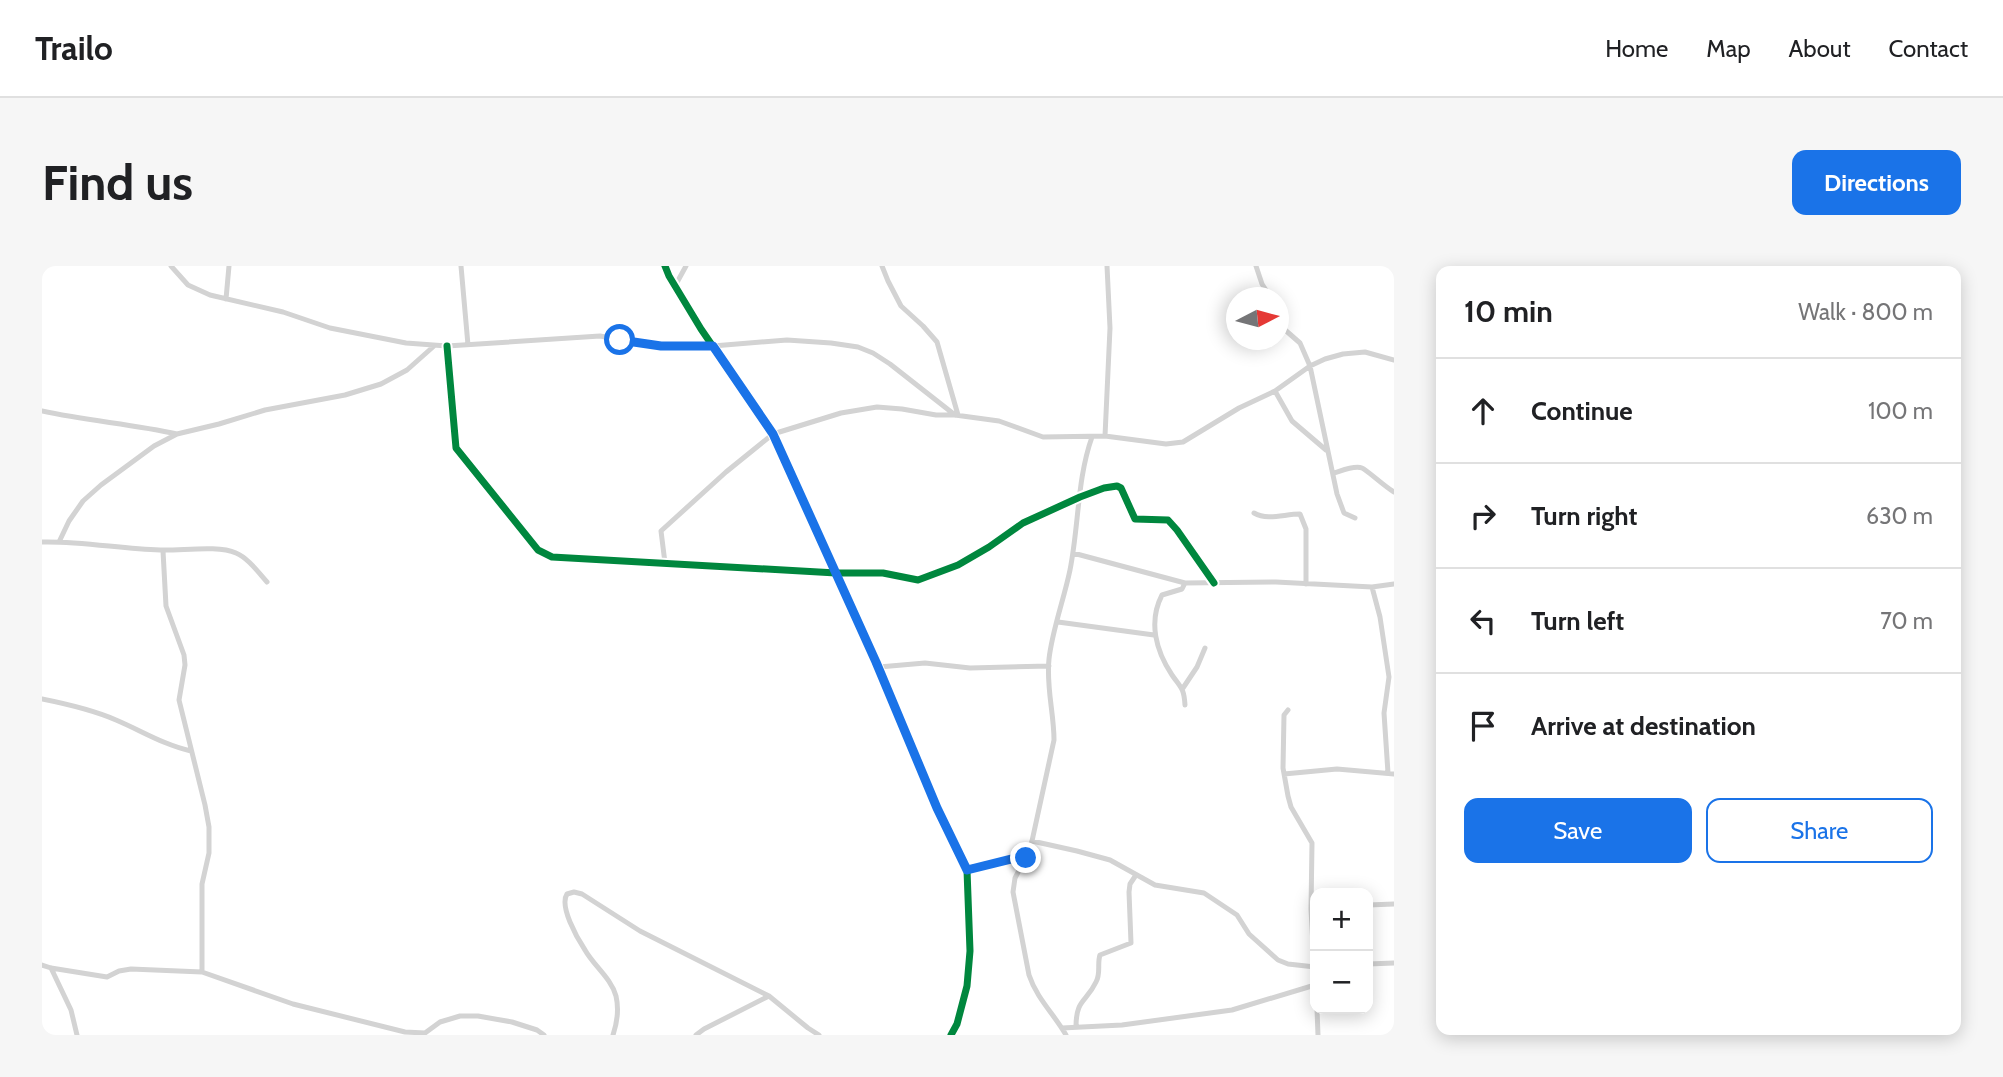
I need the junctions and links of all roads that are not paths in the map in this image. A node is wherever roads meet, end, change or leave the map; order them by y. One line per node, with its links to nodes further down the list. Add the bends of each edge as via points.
1 (171, 266): 11 (street, via 188,285)
2 (229, 266): 11 (street)
3 (461, 266): 13 (street)
4 (665, 266): 9 (street)
5 (686, 266): 9 (street)
6 (882, 266): 21 (street, via 901,306 937,342)
7 (1108, 266): 24 (street)
8 (1256, 266): 10 (street)
9 (675, 286): 16 (street)
10 (1264, 287)
11 (226, 299): 14 (street, via 330,328)
12 (1289, 334): 18 (street, via 1300,342)
13 (468, 345): 15 (street); 16 (street, via 600,336 661,346)
14 (434, 346): 15 (street); 22 (street, via 407,370 381,384)
15 (447, 346): 36 (street, via 456,448 538,550 552,557)
16 (713, 346): 21 (street, via 787,340 858,347 890,364); 23 (street)
17 (1394, 360): 18 (street, via 1365,352)
18 (1310, 366): 19 (street); 26 (street)
19 (1275, 391): 24 (street, via 1182,442); 26 (street, via 1292,421)
20 (42, 411): 22 (street)
21 (957, 415): 23 (street, via 877,407); 25 (street, via 999,421 1043,437)
22 (177, 434): 33 (street, via 82,501)
23 (773, 434): 36 (street, via 661,531); 37 (street)
24 (1105, 436): 25 (street)
25 (1092, 437): 29 (street, via 1083,464)
26 (1326, 450): 27 (street)
27 (1334, 473): 28 (street, via 1363,468); 31 (street, via 1344,513)
28 (1394, 492)
29 (1080, 497): 35 (street); 37 (street, via 1023,523 958,565 922,579); 40 (street, via 1104,488 1121,488 1135,519 1168,520)
30 (1254, 513): 41 (street, via 1267,518 1300,514 1306,528)
31 (1356, 518)
32 (42, 542): 33 (street)
33 (59, 542): 34 (street)
34 (163, 551): 38 (street, via 235,552); 53 (street, via 166,606 184,655 179,700)
35 (1073, 553): 39 (street); 44 (street)
36 (665, 563): 37 (street)
37 (835, 573): 48 (street)
38 (267, 582)
39 (1185, 583): 40 (street); 45 (street, via 1182,589 1162,595)
40 (1214, 583): 41 (street)
41 (1306, 583): 43 (street)
42 (1394, 584): 43 (street)
43 (1373, 587): 54 (street, via 1389,647 1384,713)
44 (1058, 622): 45 (street); 47 (street)
45 (1154, 635): 49 (street)
46 (1205, 648): 49 (street)
47 (1049, 666): 48 (street, via 970,668 925,663); 56 (street, via 1054,740)
48 (879, 667): 58 (street)
49 (1183, 688): 51 (street)
50 (42, 699): 53 (street, via 116,720)
51 (1185, 705)
52 (1288, 710): 55 (street, via 1284,715)
53 (191, 751): 68 (street, via 209,827 202,884)
54 (1391, 773): 55 (street, via 1337,769)
55 (1284, 774): 60 (street, via 1291,807 1312,844)
56 (1032, 841): 57 (street); 59 (street, via 1110,860)
57 (1026, 858): 58 (street); 73 (street, via 1013,892 1029,975 1041,1002)
58 (967, 870): 80 (street, via 967,986)
59 (1136, 875): 66 (street, via 1155,885 1204,893 1237,915 1249,934 1278,960); 72 (street, via 1129,892 1131,943 1098,958 1098,979 1077,1009)
60 (1313, 888)
61 (1394, 904): 62 (street)
62 (1373, 905)
63 (1394, 963): 65 (street)
64 (42, 964): 67 (street)
65 (1373, 964)
66 (1310, 967)
67 (51, 968): 68 (street, via 107,977 131,969); 75 (street)
68 (202, 972): 74 (street, via 293,1004)
69 (1310, 985): 72 (street, via 1232,1010)
70 (769, 996): 77 (street, via 640,931 582,894 567,894 564,898 571,924 616,996); 78 (street); 79 (street)
71 (1317, 1014): 82 (street)
72 (1076, 1027): 73 (street)
73 (1062, 1028): 81 (street)
74 (425, 1034): 76 (street, via 440,1022 478,1016 512,1022)
75 (77, 1035)
76 (544, 1035)
77 (613, 1035)
78 (696, 1035)
79 (819, 1035)
80 (951, 1035)
81 (1066, 1035)
82 (1318, 1035)

